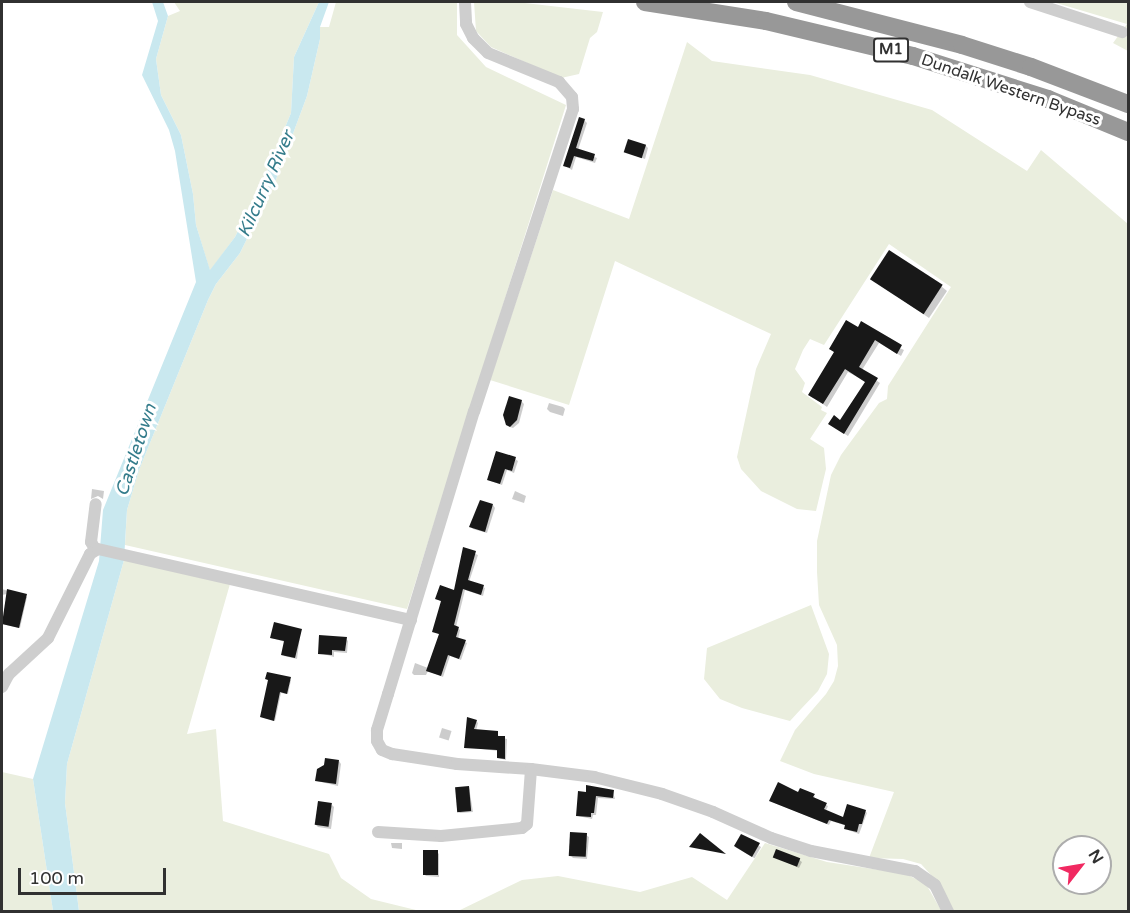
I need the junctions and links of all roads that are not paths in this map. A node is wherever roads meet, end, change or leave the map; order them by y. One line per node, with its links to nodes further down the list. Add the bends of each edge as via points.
1 (465, 2): 10 (street, via 466,24 473,38 488,52 559,82 572,97 573,109 474,411)
2 (645, 2): 7 (highway, Dundalk Western Bypass / M1, via 766,21 912,56 1048,99)
3 (796, 2): 6 (highway, Dundalk Western Bypass / M1, via 962,45)
4 (1030, 2): 5 (street)
5 (1122, 33)
6 (1128, 104)
7 (1128, 132)
8 (96, 504): 9 (street, via 91,542)
9 (96, 549): 10 (street); 11 (street, via 48,638 9,674)
10 (411, 620): 12 (street, via 377,730 382,750 457,764)
11 (2, 687)
12 (531, 769): 13 (street, via 527,824 522,828 441,836); 14 (street, via 594,777 662,794 811,851 915,871 935,885)
13 (378, 832)
14 (948, 912)

